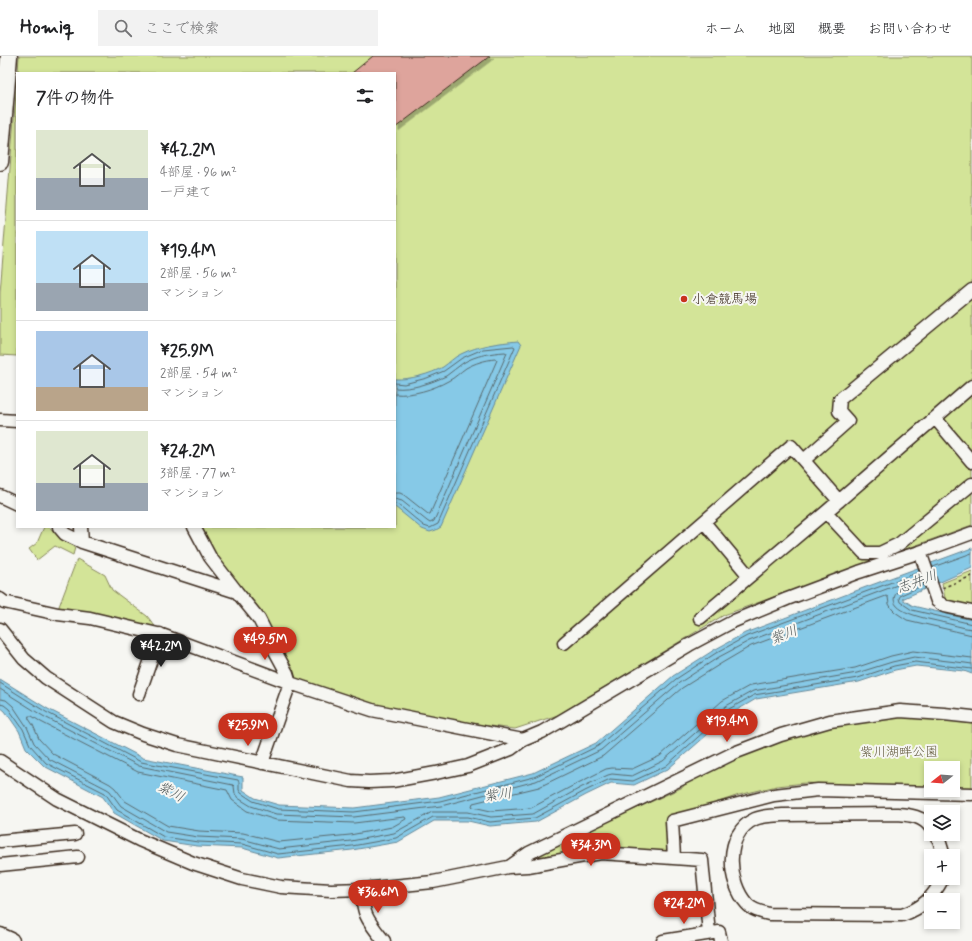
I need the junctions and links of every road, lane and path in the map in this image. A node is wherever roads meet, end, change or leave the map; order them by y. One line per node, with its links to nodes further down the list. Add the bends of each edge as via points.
1 (9, 56): 2 (main road)
2 (4, 74): 3 (main road)
3 (0, 162)
4 (972, 290): 9 (street, via 840,399 839,411 848,421)
5 (972, 386): 6 (street)
6 (935, 418): 10 (street); 13 (street)
7 (0, 420): 8 (street)
8 (16, 421)
9 (804, 460): 13 (street); 16 (street, via 791,446)
10 (972, 462)
11 (972, 484): 15 (street, via 899,544 880,553 864,553)
12 (0, 496): 14 (street)
13 (839, 501): 15 (street)
14 (16, 504)
15 (826, 512): 23 (street)
16 (704, 522): 23 (street); 32 (street)
17 (60, 528): 21 (street, via 65,534)
18 (81, 528): 21 (street)
19 (195, 528): 26 (street, via 210,557)
20 (972, 533): 22 (street)
21 (82, 542): 26 (street)
22 (920, 552): 25 (street); 36 (street, via 859,572 734,621 542,732)
23 (749, 576): 29 (street)
24 (972, 576): 25 (path)
25 (934, 591): 28 (street, via 937,601 944,606)
26 (237, 592): 33 (street, via 259,619)
27 (0, 599): 31 (street, via 58,614 90,618)
28 (972, 612)
29 (700, 618)
30 (0, 629): 38 (street, via 24,659 46,678 114,722 177,745)
31 (160, 634): 33 (street); 34 (street)
32 (564, 643)
33 (290, 683): 36 (street, via 372,710); 38 (street)
34 (139, 694)
35 (972, 717): 46 (street, via 900,712 830,721 781,735 734,753 529,853)
36 (523, 740): 38 (street, via 511,748 468,766 392,781 351,781)
37 (0, 761): 48 (street, via 57,799 139,840 193,863 242,879 281,887 331,890)
38 (262, 762)
39 (972, 794): 44 (street, via 818,790 774,795 672,821)
40 (924, 820): 47 (street, via 912,815 897,814 764,816 741,829 732,856 734,880 747,905 756,911 769,914 902,915 912,912 928,899)
41 (75, 834): 42 (street)
42 (0, 841)
43 (78, 857): 45 (street)
44 (674, 858): 46 (street, via 601,853); 49 (street, via 702,860)
45 (0, 865)
46 (508, 867): 48 (street, via 433,882)
47 (939, 885)
48 (363, 888): 52 (street, via 363,907 367,919)
49 (709, 933): 53 (street); 54 (street, via 719,932)
50 (0, 936): 51 (main road)
51 (12, 941)
52 (384, 941)
53 (663, 941)
54 (721, 941)

